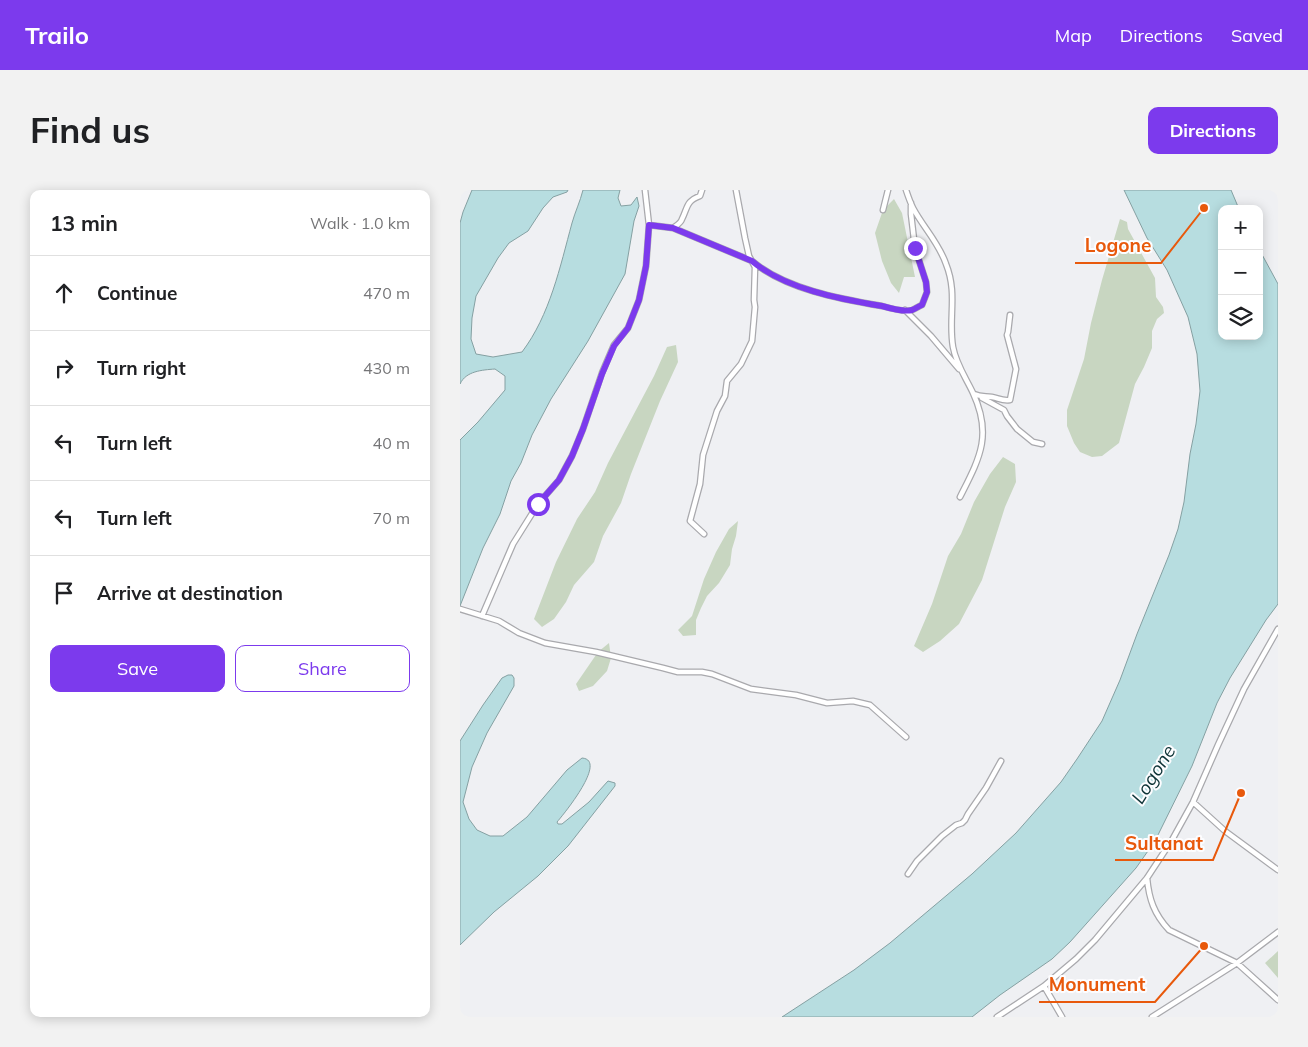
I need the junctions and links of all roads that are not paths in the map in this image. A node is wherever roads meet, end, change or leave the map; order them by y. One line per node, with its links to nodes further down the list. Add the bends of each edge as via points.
1 (645, 190): 8 (street)
2 (702, 190): 9 (street, via 700,196 687,205 682,221)
3 (736, 190): 10 (street, via 744,238)
4 (888, 190): 7 (street)
5 (906, 190): 6 (street)
6 (911, 203): 11 (street, via 915,248 927,292 922,305); 13 (street, via 941,252 949,272 953,294 953,349)
7 (883, 210)
8 (649, 225): 9 (street); 20 (street, via 646,266 639,300 628,328 614,346 572,456 559,480 538,504 513,544)
9 (673, 228): 10 (street)
10 (752, 261): 11 (street, via 776,277 820,293); 18 (street, via 756,307 752,341 741,364 727,381 725,396 703,455 700,484 690,521)
11 (905, 310): 13 (street)
12 (1010, 315): 15 (street, via 1007,335 1016,369 1010,400)
13 (962, 372): 14 (street)
14 (974, 394): 15 (street); 17 (street, via 982,422 983,441)
15 (981, 397): 16 (street, via 1004,410 1017,429 1033,442)
16 (1042, 444)
17 (960, 497)
18 (704, 534)
19 (460, 609): 20 (street)
20 (482, 616): 22 (street, via 546,643 678,672 712,674 751,689 828,703 853,701 870,705)
21 (1278, 629): 24 (street, via 1244,689)
22 (906, 737)
23 (1001, 761): 26 (street, via 965,820 934,843)
24 (1193, 802): 25 (street, via 1225,831); 27 (street)
25 (1278, 870)
26 (908, 874)
27 (1147, 878): 29 (street, via 1152,903 1169,930); 30 (street, via 1096,940)
28 (1278, 932): 29 (street)
29 (1237, 962): 31 (street); 34 (street)
30 (1044, 986): 32 (street); 33 (street)
31 (1278, 1000)
32 (997, 1017)
33 (1062, 1017)
34 (1152, 1017)

